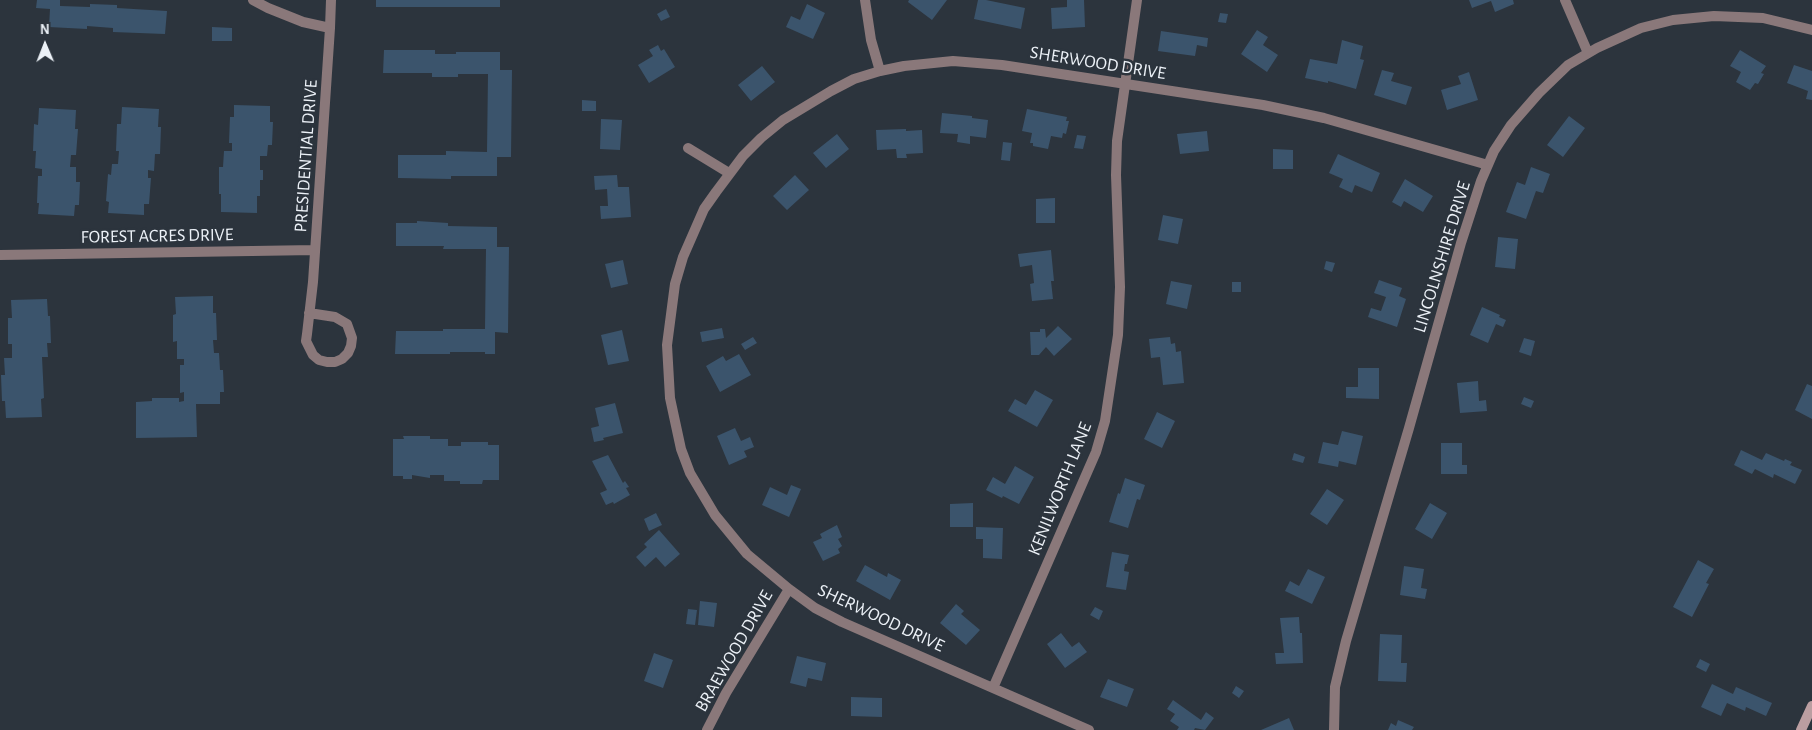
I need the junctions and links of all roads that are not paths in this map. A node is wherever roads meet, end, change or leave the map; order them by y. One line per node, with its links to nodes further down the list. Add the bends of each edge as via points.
1 (253, 0): 6 (street, via 304,22)
2 (331, 0): 6 (street, PRESIDENTIAL DRIVE)
3 (865, 0): 9 (street)
4 (1137, 0): 10 (street, KENILWORTH LANE)
5 (1565, 0): 8 (street)
6 (330, 28): 14 (street, PRESIDENTIAL DRIVE)
7 (1812, 30): 8 (street, LINCOLNSHIRE DRIVE, via 1763,18 1714,16 1673,20 1641,28)
8 (1588, 53): 12 (street, LINCOLNSHIRE DRIVE, via 1568,65 1534,98 1511,125)
9 (880, 71): 10 (street, SHERWOOD DRIVE, via 930,63 979,62); 13 (street, SHERWOOD DRIVE, via 854,79 783,120)
10 (1124, 84): 12 (street, SHERWOOD DRIVE, via 1294,112); 18 (street, KENILWORTH LANE, via 1116,175 1120,287 1118,335 1105,421 1096,452)
11 (688, 148): 13 (street)
12 (1488, 165): 22 (street, LINCOLNSHIRE DRIVE, via 1461,242 1346,641 1335,687)
13 (729, 173): 17 (street, SHERWOOD DRIVE, via 704,209 675,284 667,345 670,398 681,448 706,501 747,554)
14 (315, 250): 15 (street, FOREST ACRES DRIVE); 16 (street, PRESIDENTIAL DRIVE)
15 (0, 255)
16 (310, 314): 16 (street, PRESIDENTIAL DRIVE, via 335,317 347,324 352,338 348,353 335,362 313,356 306,341)
17 (789, 589): 18 (street, SHERWOOD DRIVE, via 842,622); 20 (street, BRAEWOOD DRIVE)
18 (993, 688): 21 (street, SHERWOOD DRIVE)
19 (1812, 706): 23 (main road)
20 (707, 730)
21 (1089, 730)
22 (1334, 730)
23 (1801, 730)

